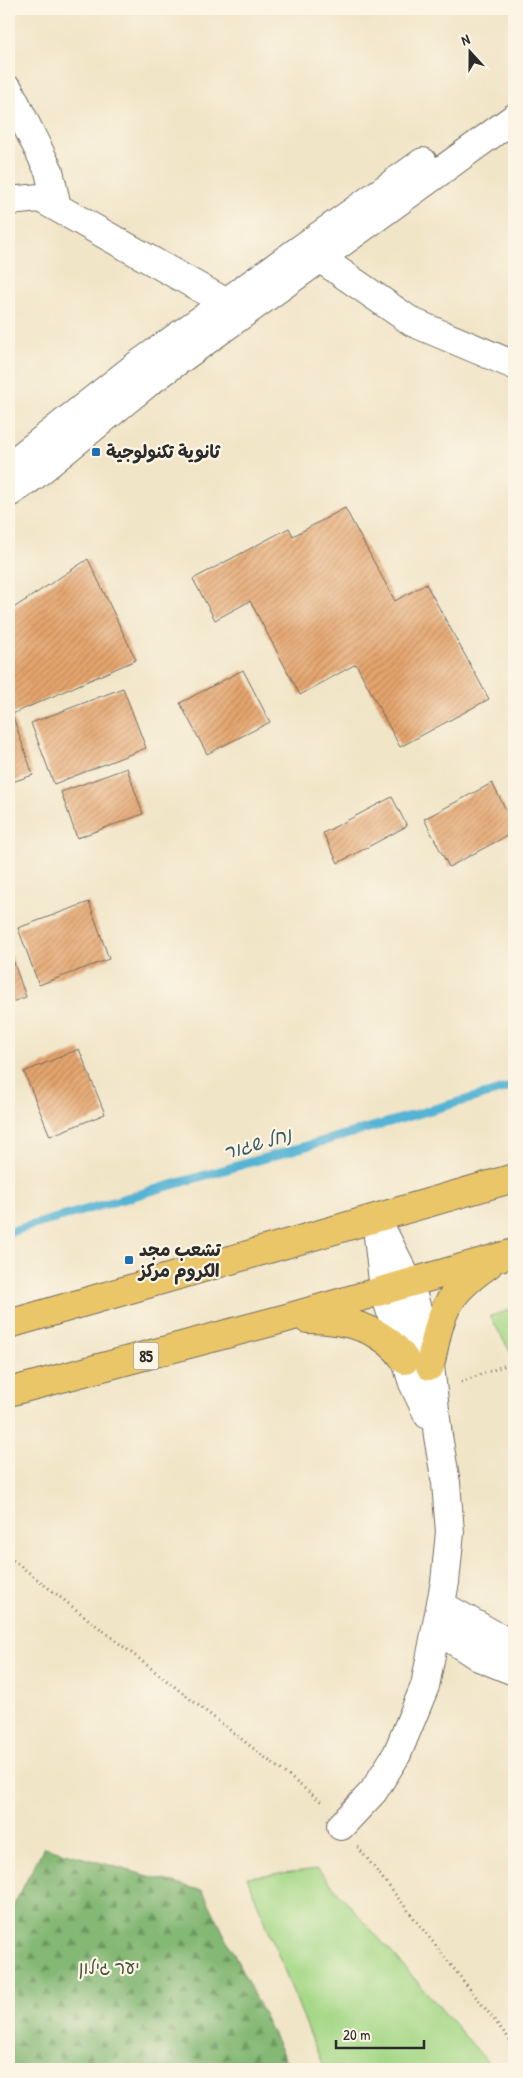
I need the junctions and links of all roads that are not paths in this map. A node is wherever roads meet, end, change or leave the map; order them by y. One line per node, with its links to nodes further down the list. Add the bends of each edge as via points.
1 (9, 90): 5 (street, via 49,172)
2 (514, 97): 7 (street)
3 (514, 118): 6 (street)
4 (9, 201): 5 (street, via 40,198)
5 (57, 207): 7 (street)
6 (320, 258): 8 (street, via 412,322); 10 (street, via 149,382)
7 (225, 302): 9 (street, via 136,366)
8 (514, 366)
9 (9, 466)
10 (9, 493)
11 (514, 1178): 12 (highway)
12 (376, 1218): 14 (street); 16 (highway)
13 (506, 1256): 14 (highway, 85); 17 (highway, via 475,1274 448,1302)
14 (396, 1287): 15 (highway, 85); 17 (street, via 421,1322)
15 (283, 1319): 17 (highway, via 342,1321 358,1326 388,1341); 18 (highway, 85)
16 (9, 1324)
17 (418, 1363): 19 (street, via 433,1392); 19 (street, via 413,1383)
18 (9, 1392)
19 (438, 1436): 20 (street, via 450,1532)
20 (438, 1617): 21 (street); 22 (street, via 479,1656); 23 (street, via 425,1686 397,1754 373,1792)
21 (514, 1646)
22 (514, 1671)
23 (341, 1826)

